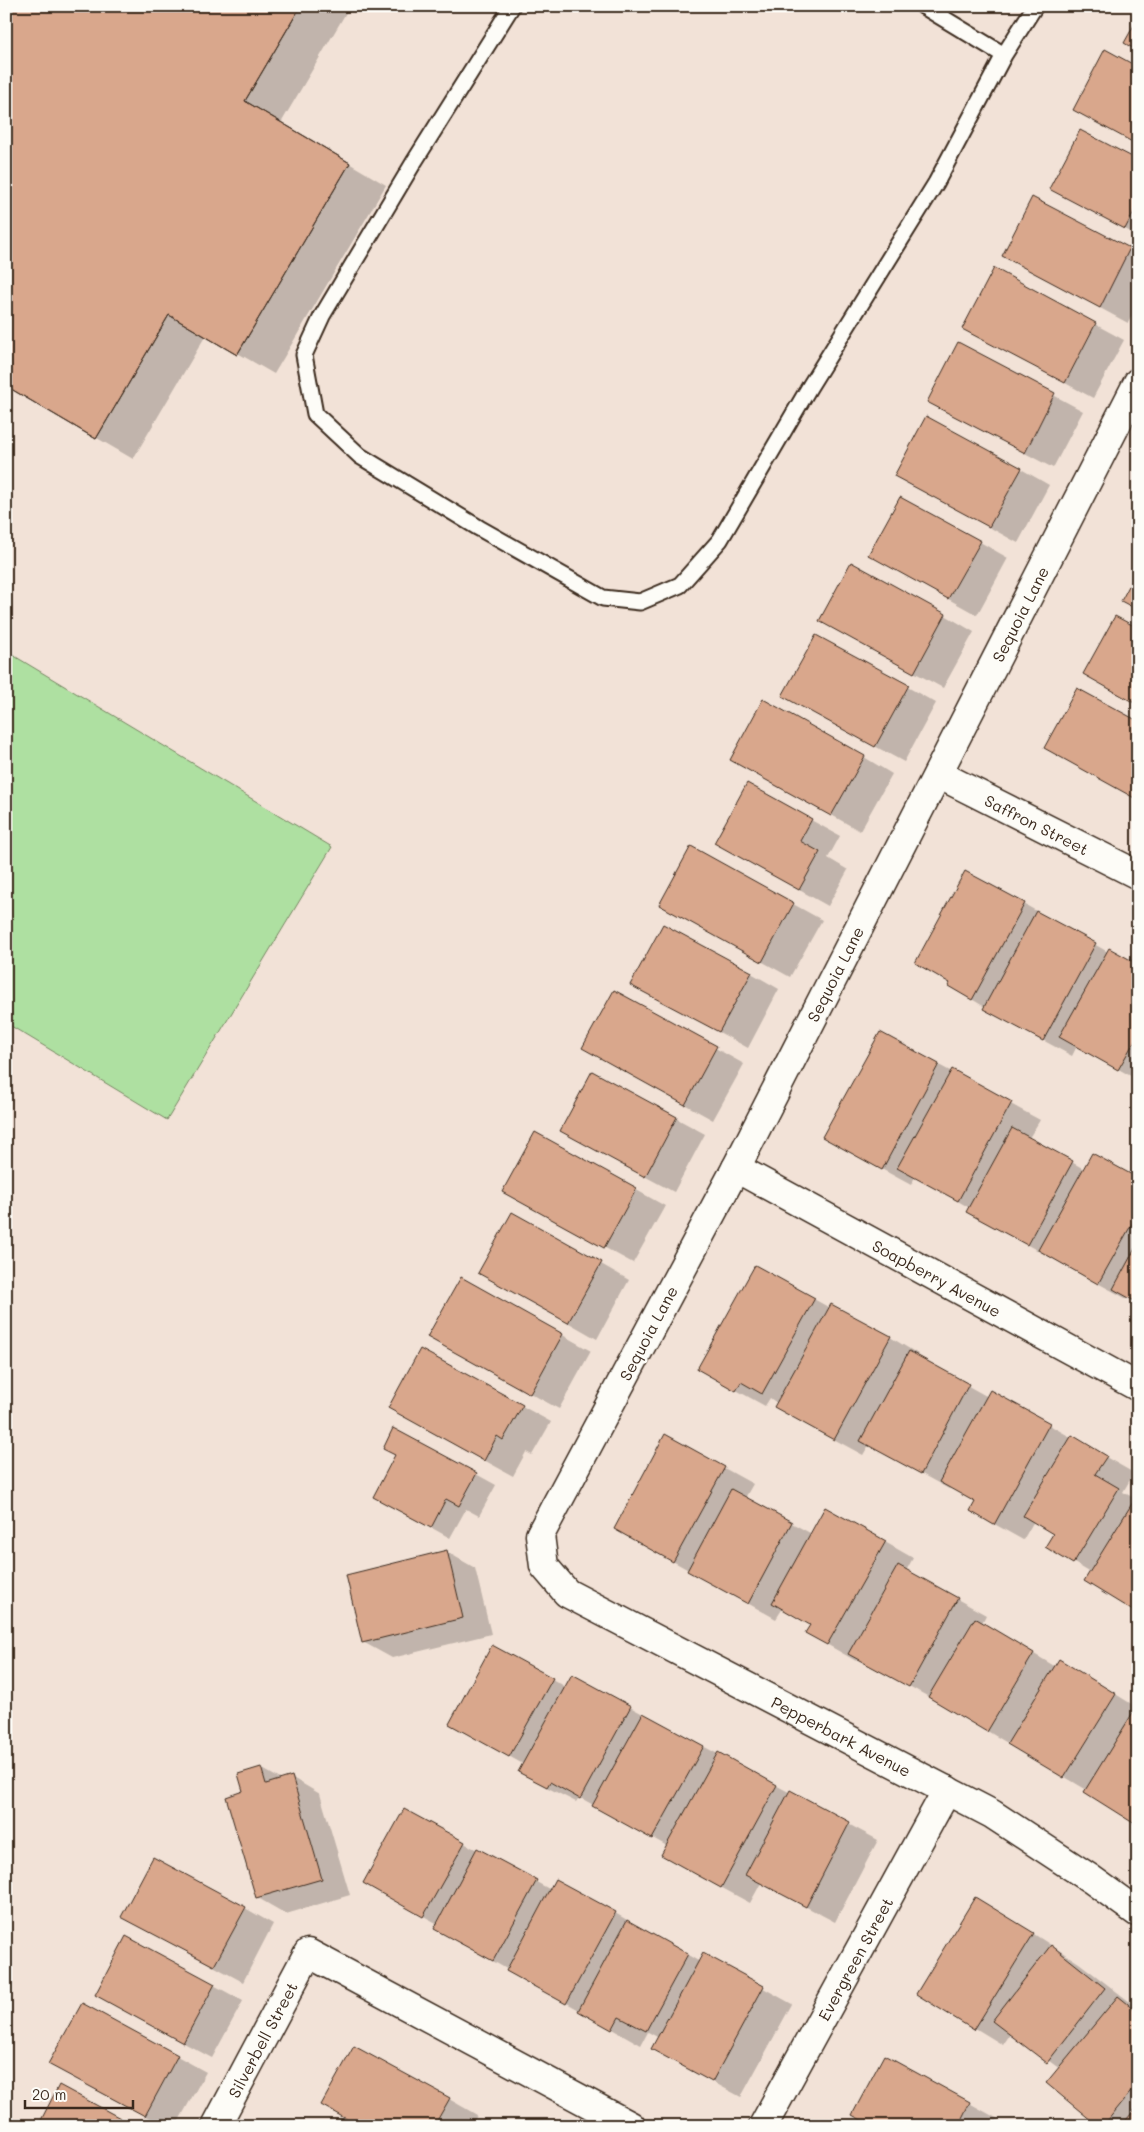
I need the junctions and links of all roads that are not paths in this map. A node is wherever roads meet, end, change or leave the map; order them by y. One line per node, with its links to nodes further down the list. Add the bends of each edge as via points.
1 (512, 6): 4 (lane, via 322,316 304,355 315,414 360,456 479,528 603,598 640,602 680,584 720,540 810,386 936,183)
2 (923, 6): 4 (lane)
3 (1035, 6): 4 (lane)
4 (1004, 55)
5 (1138, 382): 6 (street, Sequoia Lane)
6 (938, 774): 7 (street, Saffron Street); 8 (street, Sequoia Lane)
7 (1138, 875)
8 (736, 1168): 9 (street, Soapberry Avenue); 10 (street, Sequoia Lane, via 540,1535)
9 (1138, 1387)
10 (544, 1566): 11 (street, Pepperbark Avenue, via 568,1593)
11 (947, 1790): 12 (street, Pepperbark Avenue, via 1000,1820); 15 (street, Evergreen Street)
12 (1138, 1913)
13 (216, 2126): 14 (street, Silverbell Street, via 308,1953)
14 (631, 2126)
15 (763, 2126)

